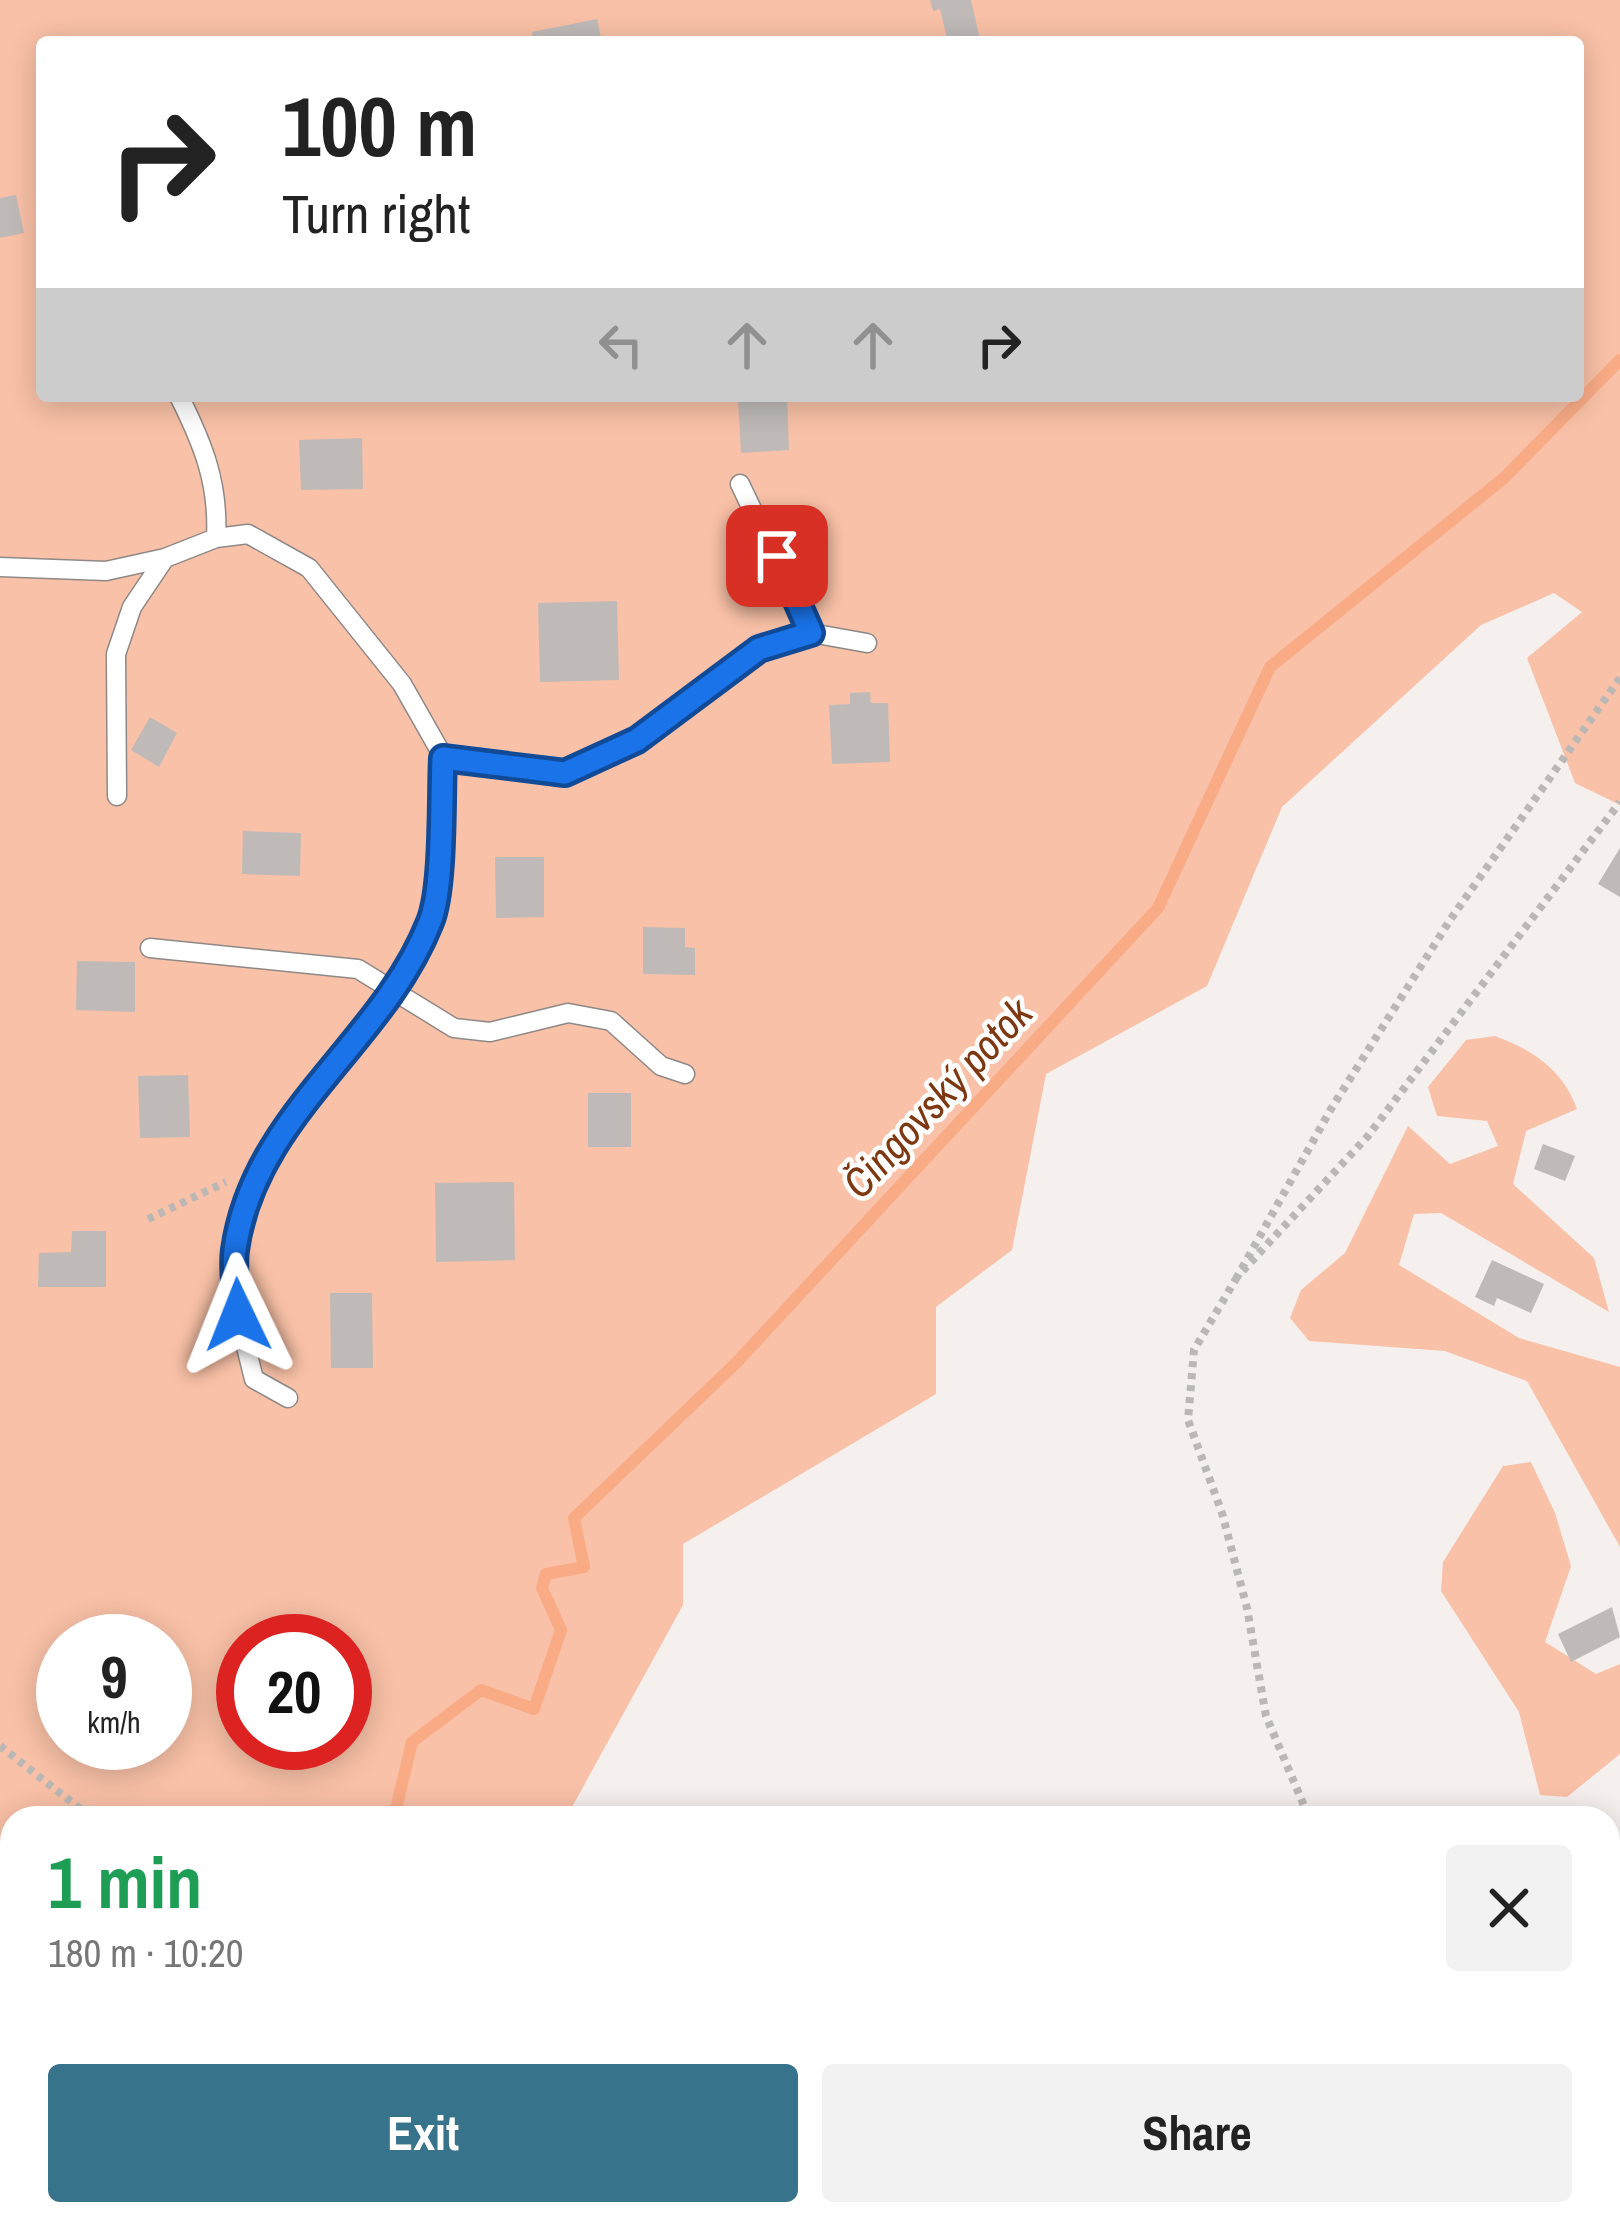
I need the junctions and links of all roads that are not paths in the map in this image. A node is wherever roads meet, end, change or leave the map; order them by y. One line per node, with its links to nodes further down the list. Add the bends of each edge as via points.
1 (181, 402): 3 (lane, via 208,456)
2 (740, 484): 6 (lane)
3 (216, 538): 4 (lane); 8 (lane, via 248,534 309,568 402,683)
4 (165, 558): 5 (lane, via 106,571); 9 (lane, via 132,607 116,654)
5 (0, 567)
6 (811, 633): 7 (lane); 8 (lane, via 759,649 637,740 565,773)
7 (867, 643)
8 (443, 758): 11 (lane, via 433,917)
9 (116, 796)
10 (150, 949): 11 (lane, via 358,969)
11 (397, 992): 12 (lane, via 454,1028 490,1032 568,1013 611,1021 661,1066); 13 (lane, via 289,1118 260,1166 235,1251 238,1315 254,1379)
12 (685, 1074)
13 (288, 1399)

